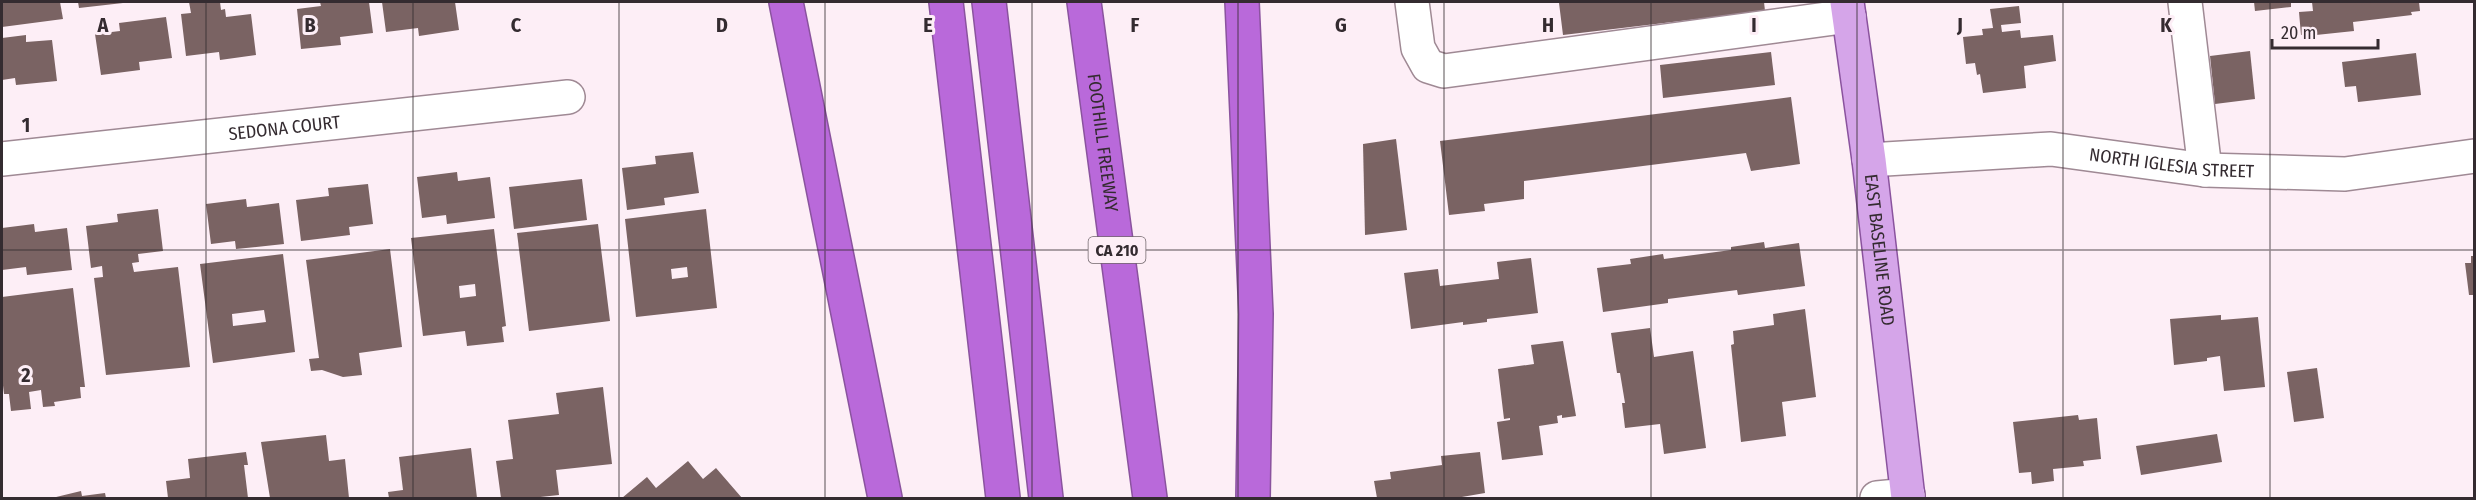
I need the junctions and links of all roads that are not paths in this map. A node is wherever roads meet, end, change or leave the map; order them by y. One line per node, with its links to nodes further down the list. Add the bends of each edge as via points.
1 (786, 2): 15 (highway)
2 (946, 2): 16 (highway)
3 (989, 2): 17 (highway)
4 (1084, 2): 18 (highway, FOOTHILL FREEWAY / CA 210)
5 (1242, 2): 19 (highway, via 1256,314)
6 (1412, 2): 8 (street, via 1418,48 1428,66 1444,71)
7 (2185, 2): 13 (street)
8 (1848, 9): 12 (main road, EAST BASELINE ROAD)
9 (568, 97): 11 (street, SEDONA COURT)
10 (2475, 156): 13 (street, NORTH IGLESIA STREET, via 2345,174)
11 (2, 159)
12 (1869, 160): 13 (street, NORTH IGLESIA STREET, via 2051,149); 14 (main road, EAST BASELINE ROAD)
13 (2205, 170)
14 (1898, 497)
15 (885, 498)
16 (1003, 498)
17 (1046, 498)
18 (1150, 498)
19 (1253, 498)

